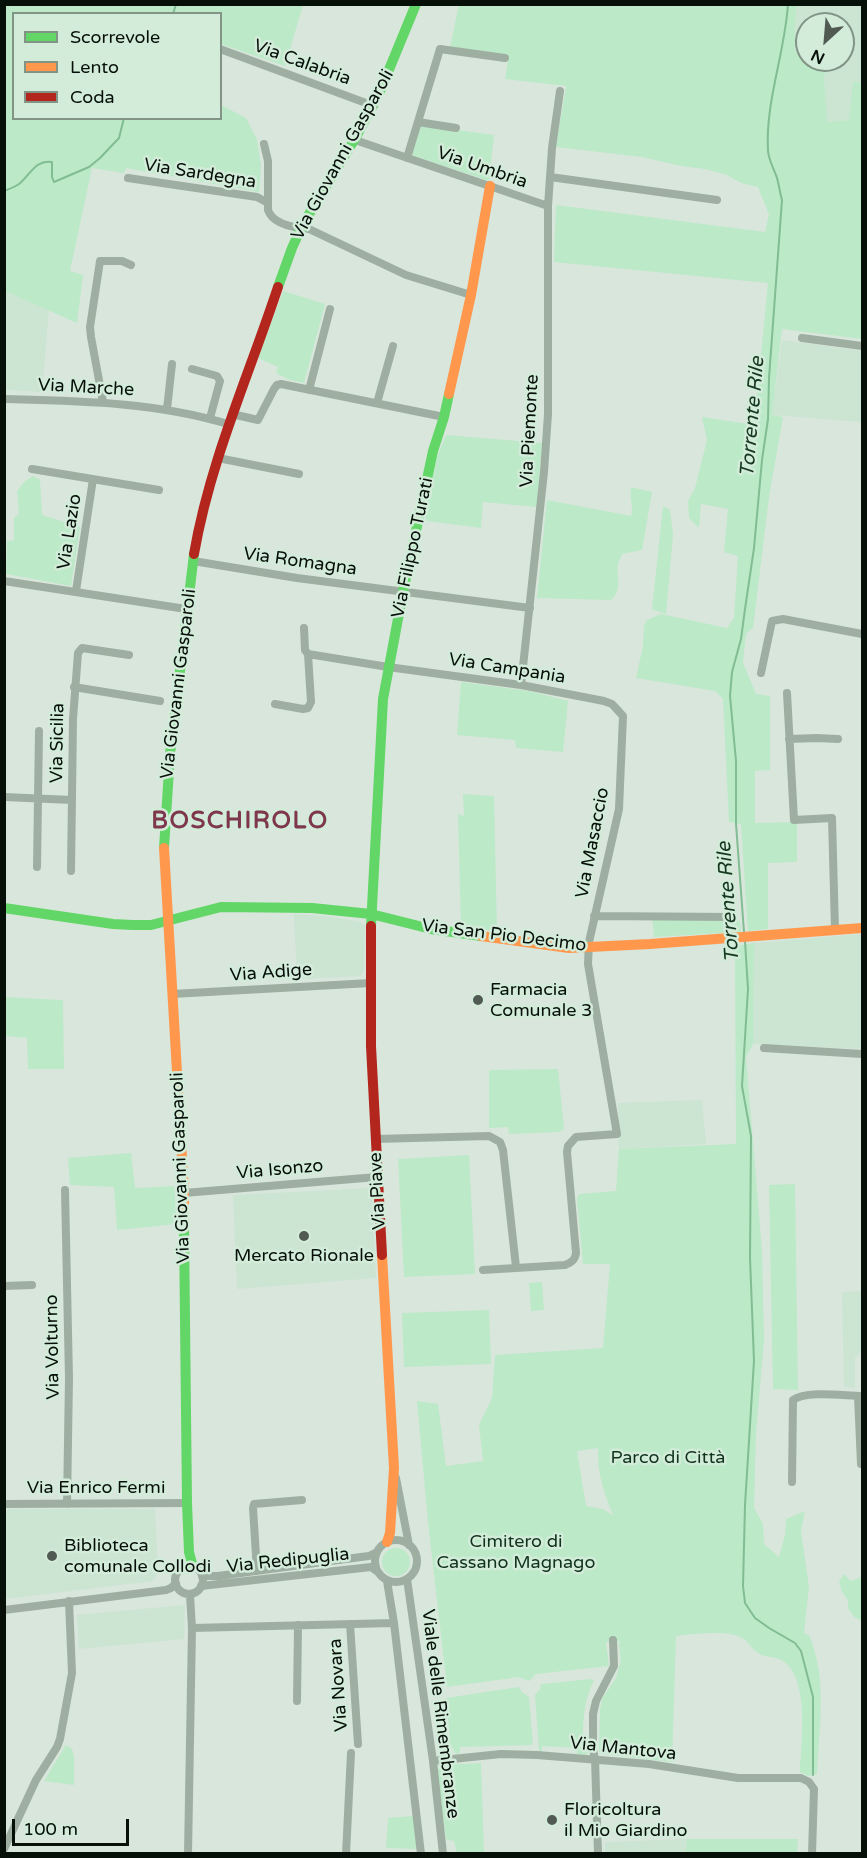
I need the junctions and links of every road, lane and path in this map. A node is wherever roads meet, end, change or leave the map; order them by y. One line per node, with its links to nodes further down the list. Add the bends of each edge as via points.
1 (416, 4): 5 (street, Via Giovanni Gasparoli)
2 (222, 50): 5 (street, Via Calabria)
3 (505, 58): 6 (street, via 440,49)
4 (560, 91): 11 (street, Via Piemonte)
5 (374, 106): 8 (street, Via Giovanni Gasparoli)
6 (418, 122): 7 (street, Via Umbria); 10 (street)
7 (456, 128)
8 (355, 140): 10 (street, Via Umbria); 17 (street, Via Giovanni Gasparoli)
9 (264, 144): 15 (street, Via Sardegna, via 268,161)
10 (407, 158): 13 (street, Via Umbria)
11 (550, 177): 14 (street); 16 (street, Via Piemonte)
12 (128, 178): 15 (street, Via Sardegna, via 257,197)
13 (490, 186): 16 (street, Via Umbria); 19 (street, Via Filippo Turati)
14 (717, 200)
15 (267, 203): 17 (street, Via Sardegna, via 274,219)
16 (548, 206): 43 (street, Via Piemonte, via 548,414)
17 (301, 228): 19 (street, Via Sardegna, via 406,275); 33 (street, Via Giovanni Gasparoli)
18 (131, 266): 28 (street, via 122,261 100,261 90,327)
19 (471, 295): 31 (street, Via Filippo Turati)
20 (330, 309): 26 (street)
21 (802, 338): 23 (street)
22 (393, 346): 29 (street)
23 (862, 346)
24 (172, 364): 30 (street)
25 (192, 369): 32 (street, via 217,376 220,381)
26 (309, 390): 29 (street); 33 (street, Via Marche, via 277,385 258,420)
27 (4, 399): 28 (street, Via Marche)
28 (103, 402): 30 (street, Via Marche)
29 (377, 403): 31 (street)
30 (166, 409): 32 (street, Via Marche)
31 (444, 417): 42 (street, Via Filippo Turati)
32 (210, 418): 33 (street, Via Marche)
33 (230, 419): 34 (street, Via Giovanni Gasparoli)
34 (218, 458): 36 (street); 39 (street, Via Giovanni Gasparoli)
35 (32, 469): 37 (street, Via Lazio)
36 (299, 474)
37 (93, 479): 38 (street, Via Lazio); 41 (street, Via Lazio)
38 (159, 490)
39 (193, 561): 42 (street, Via Romagna); 44 (street, Via Giovanni Gasparoli)
40 (4, 581): 41 (street, Via Lazio)
41 (76, 591): 44 (street, Via Lazio)
42 (403, 592): 43 (street, Via Romagna); 49 (street, Via Filippo Turati)
43 (530, 608): 51 (street, Via Piemonte)
44 (186, 609): 69 (street, Via Giovanni Gasparoli, via 163,847)
45 (304, 628): 47 (street, via 304,650)
46 (862, 634): 50 (street, via 783,619 772,621)
47 (308, 654): 49 (street, Via Campania); 55 (street, via 308,708)
48 (129, 655): 52 (street, Via Sicilia, via 82,648)
49 (388, 667): 51 (street, Via Campania); 66 (street, Via Filippo Turati)
50 (762, 673)
51 (521, 685): 56 (street, Via Campania, via 604,701)
52 (74, 687): 54 (street, Via Sicilia); 62 (street, Via Sicilia)
53 (787, 693): 59 (street)
54 (160, 701)
55 (275, 704)
56 (618, 709): 67 (street, Via Masaccio, via 623,716 619,809)
57 (39, 731): 61 (street, Via Sicilia)
58 (838, 739): 59 (street)
59 (789, 740): 71 (street, via 794,820 831,818)
60 (4, 797): 61 (street, Via Sicilia)
61 (38, 798): 62 (street, Via Sicilia); 63 (street, Via Sicilia)
62 (72, 800): 64 (street, Via Sicilia)
63 (37, 867)
64 (71, 871)
65 (4, 908): 69 (street, Via San Pio Decimo, via 114,924 151,925)
66 (371, 914): 69 (street, Via San Pio Decimo, via 232,906); 72 (street, Via San Pio Decimo, via 431,929); 73 (street, Via Piave)
67 (594, 916): 68 (street); 72 (street, Via Masaccio)
68 (732, 916)
69 (168, 921): 74 (street, Via Giovanni Gasparoli)
70 (862, 928): 71 (street, Via San Pio Decimo)
71 (835, 930): 72 (street, Via San Pio Decimo)
72 (588, 948): 81 (street, Via Masaccio, via 617,1134 576,1137 568,1146 575,1258 565,1264)
73 (371, 982): 74 (street, Via Adige); 77 (street, Via Piave)
74 (172, 994): 80 (street, Via Giovanni Gasparoli)
75 (764, 1048): 76 (street)
76 (862, 1054)
77 (375, 1139): 78 (street, Via Piave); 81 (street, via 489,1136 500,1142)
78 (377, 1177): 80 (street, Via Isonzo); 87 (street, Via Piave)
79 (65, 1190): 92 (street, Via Volturno)
80 (184, 1192): 90 (street, Via Giovanni Gasparoli)
81 (516, 1267): 82 (street)
82 (483, 1269)
83 (32, 1285): 84 (street)
84 (4, 1286)
85 (860, 1396): 86 (street); 88 (street, via 799,1396 793,1400)
86 (861, 1464)
87 (394, 1468): 93 (street, Via Piave); 94 (street, Via Piave)
88 (792, 1482)
89 (302, 1500): 97 (street, Via Redipuglia, via 255,1504)
90 (187, 1503): 92 (street, Via Enrico Fermi); 96 (street, Via Giovanni Gasparoli)
91 (4, 1504): 92 (street, Via Enrico Fermi)
92 (67, 1504)
93 (387, 1542): 94 (street, via 400,1540); 95 (street)
94 (409, 1545): 100 (street, via 417,1561)
95 (377, 1552): 97 (street, Via Redipuglia); 98 (street)
96 (189, 1568): 99 (street, via 197,1569); 102 (street, via 178,1573)
97 (257, 1571): 99 (street, Via Redipuglia)
98 (378, 1572): 101 (street); 103 (street, Via Redipuglia, via 362,1568)
99 (202, 1576): 103 (street)
100 (408, 1579): 101 (street); 116 (street, Viale delle Rimembranze)
101 (387, 1581): 107 (street, Viale delle Rimembranze)
102 (176, 1583): 104 (street); 105 (street, via 166,1590)
103 (201, 1587): 104 (street)
104 (190, 1595): 110 (street)
105 (69, 1601): 106 (street); 117 (street, via 72,1673 60,1739)
106 (4, 1610)
107 (394, 1623): 108 (street, Via Novara); 120 (street, Viale delle Rimembranze)
108 (350, 1624): 109 (street, Via Novara); 113 (street, Via Novara)
109 (298, 1625): 110 (street, Via Novara); 112 (street)
110 (192, 1628): 118 (street)
111 (613, 1640): 115 (street, via 614,1666 593,1714)
112 (297, 1701)
113 (358, 1744)
114 (351, 1753): 119 (street)
115 (595, 1759): 116 (street, Via Mantova, via 501,1754); 122 (street); 123 (street, Via Mantova, via 738,1778 809,1782 814,1790)
116 (433, 1761): 121 (street, Viale delle Rimembranze)
117 (4, 1849)
118 (188, 1854)
119 (346, 1854)
120 (421, 1854)
121 (443, 1854)
122 (598, 1854)
123 (812, 1854)

